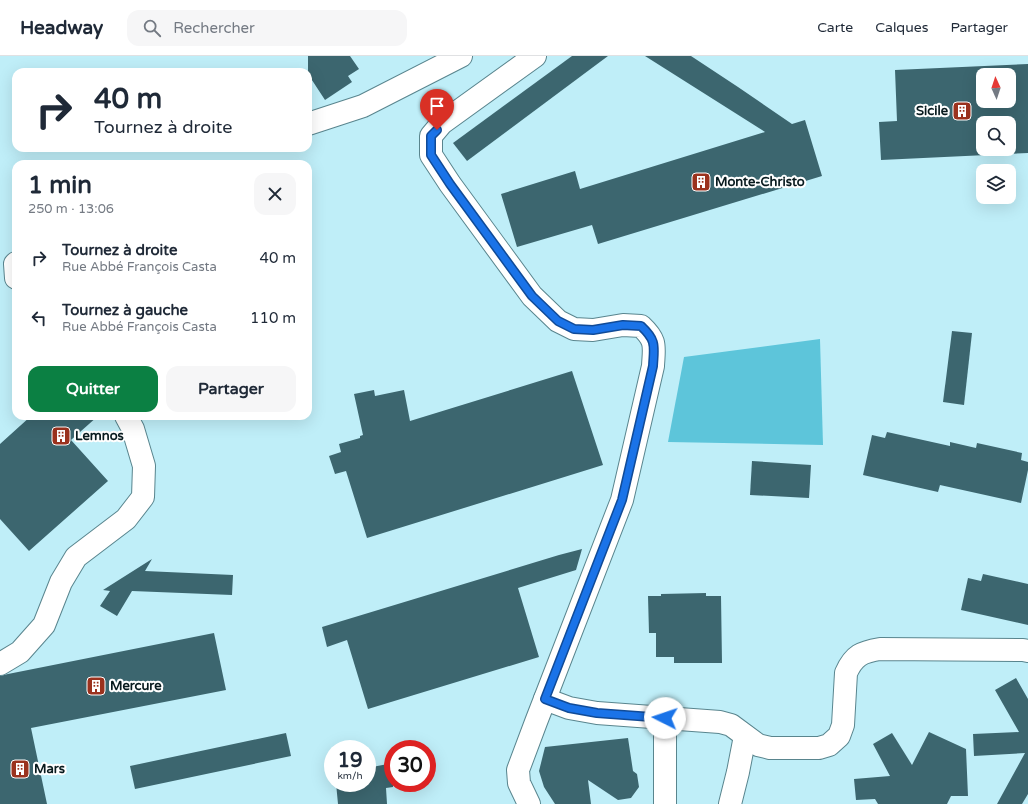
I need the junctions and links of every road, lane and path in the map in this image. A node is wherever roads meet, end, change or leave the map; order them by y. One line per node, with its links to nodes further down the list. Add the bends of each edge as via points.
1 (461, 56): 3 (street, via 363,106)
2 (535, 56): 7 (street, via 442,123 431,136 431,155 532,296 558,321 574,329 641,326 650,335 654,345 653,366 622,500)
3 (312, 123)
4 (128, 420): 6 (street, via 144,466 143,497 126,519 76,557 61,582 44,625 20,652)
5 (1028, 651): 9 (street, via 867,651 856,656 849,665 846,673 843,725 838,736 829,745 819,748 770,748 758,745)
6 (0, 664)
7 (545, 699): 8 (street, via 569,708 597,713); 10 (street, via 518,770 519,783)
8 (665, 718): 9 (street, via 720,722 731,725); 11 (street)
9 (745, 736): 12 (street)
10 (529, 804)
11 (665, 804)
12 (730, 804)

